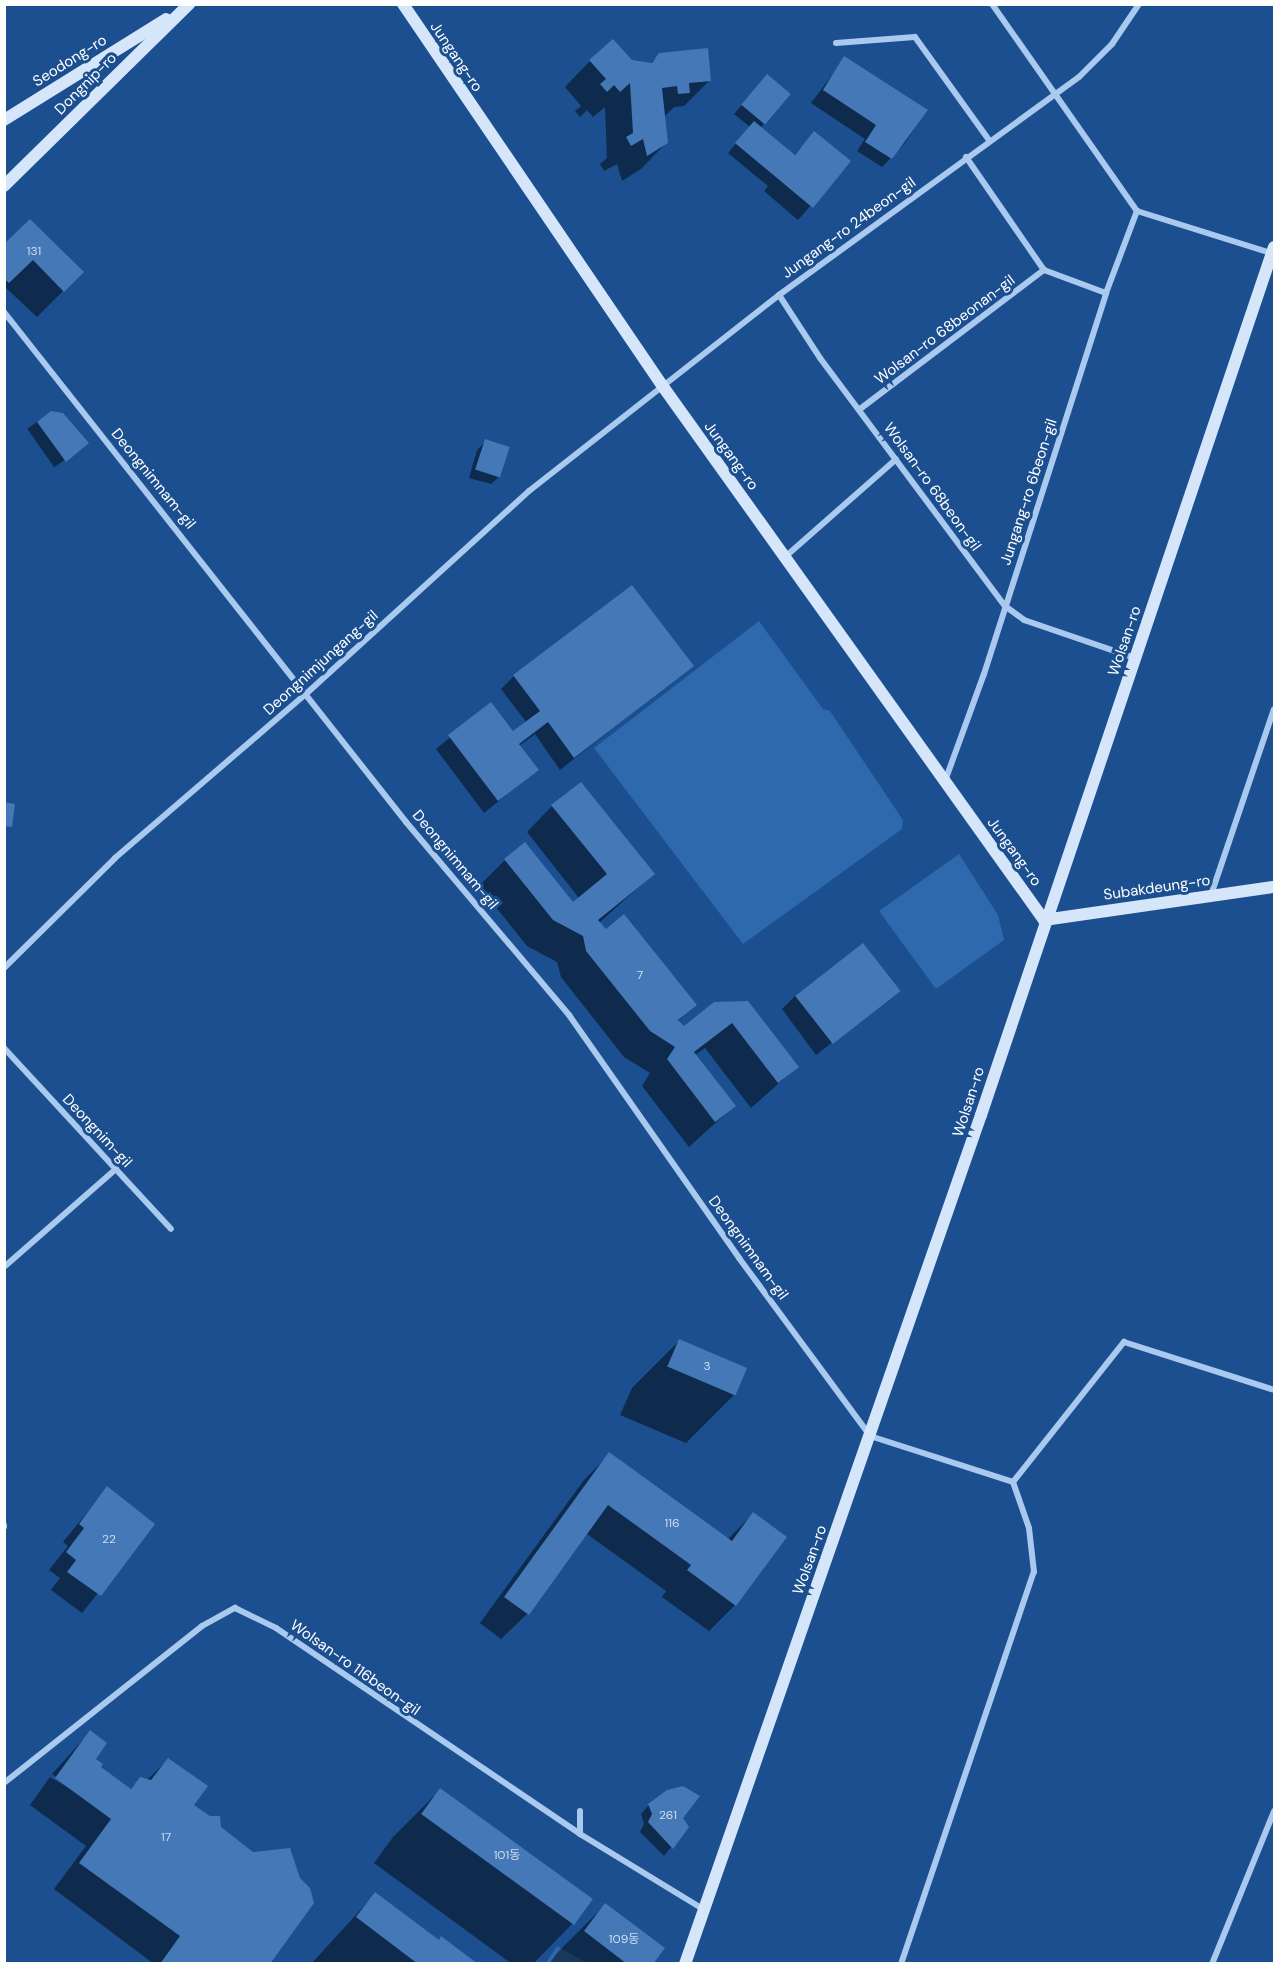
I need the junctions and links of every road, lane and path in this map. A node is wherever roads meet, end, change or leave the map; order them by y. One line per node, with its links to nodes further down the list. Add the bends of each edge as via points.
1 (403, 4): 17 (street, Jungang-ro)
2 (992, 4): 6 (street)
3 (1139, 4): 6 (street, Jungang-ro 24beon-gil, via 1099,58)
4 (186, 7): 7 (street, Seodong-ro); 10 (street, Dongnip-ro)
5 (836, 44): 8 (street, via 915,37)
6 (1055, 95): 8 (street, Jungang-ro 24beon-gil); 11 (street)
7 (4, 120)
8 (989, 140): 9 (street, Jungang-ro 24beon-gil)
9 (966, 157): 13 (street); 15 (street, Jungang-ro 24beon-gil)
10 (4, 186)
11 (1137, 211): 12 (street); 14 (street, Jungang-ro 6beon-gil)
12 (1274, 251): 22 (street, Wolsan-ro)
13 (1044, 270): 14 (street); 18 (street, Wolsan-ro 68beonan-gil)
14 (1106, 293): 21 (street, Jungang-ro 6beon-gil)
15 (778, 295): 17 (street, Jungang-ro 24beon-gil); 18 (street, Wolsan-ro 68beon-gil)
16 (4, 312): 23 (street, Deongnimnam-gil)
17 (664, 388): 20 (street, Jungang-ro); 23 (street, Deongnimjungang-gil, via 529,491)
18 (860, 409): 19 (street, Wolsan-ro 68beon-gil)
19 (896, 459): 20 (street); 21 (street, Wolsan-ro 68beon-gil)
20 (785, 557): 25 (street, Jungang-ro)
21 (1005, 606): 22 (street, Wolsan-ro 68beon-gil, via 1024,620); 25 (street, Jungang-ro 6beon-gil)
22 (1136, 658): 28 (street, Wolsan-ro)
23 (307, 693): 29 (street, Deongnimjungang-gil, via 115,858); 35 (street, Deongnimnam-gil, via 406,822 569,1015 739,1258)
24 (1275, 709): 27 (street)
25 (945, 781): 28 (street, Jungang-ro)
26 (1275, 887): 27 (street, Subakdeung-ro)
27 (1210, 896): 28 (street, Subakdeung-ro)
28 (1044, 920): 35 (street, Wolsan-ro)
29 (4, 968)
30 (4, 1048): 31 (street, Deongnim-gil)
31 (116, 1169): 32 (street, Deongnim-gil); 33 (street)
32 (171, 1229)
33 (4, 1267)
34 (1275, 1390): 36 (street, via 1124,1342)
35 (870, 1436): 36 (street); 41 (street, Wolsan-ro)
36 (1013, 1482): 43 (street, via 1029,1528 1034,1572)
37 (4, 1783): 40 (street, Wolsan-ro 116beon-gil, via 202,1626 235,1608 276,1629)
38 (580, 1811): 40 (street)
39 (1275, 1811): 44 (street)
40 (580, 1834): 41 (street, Wolsan-ro 116beon-gil)
41 (703, 1910): 42 (street, Wolsan-ro)
42 (684, 1964)
43 (901, 1964)
44 (1212, 1964)

